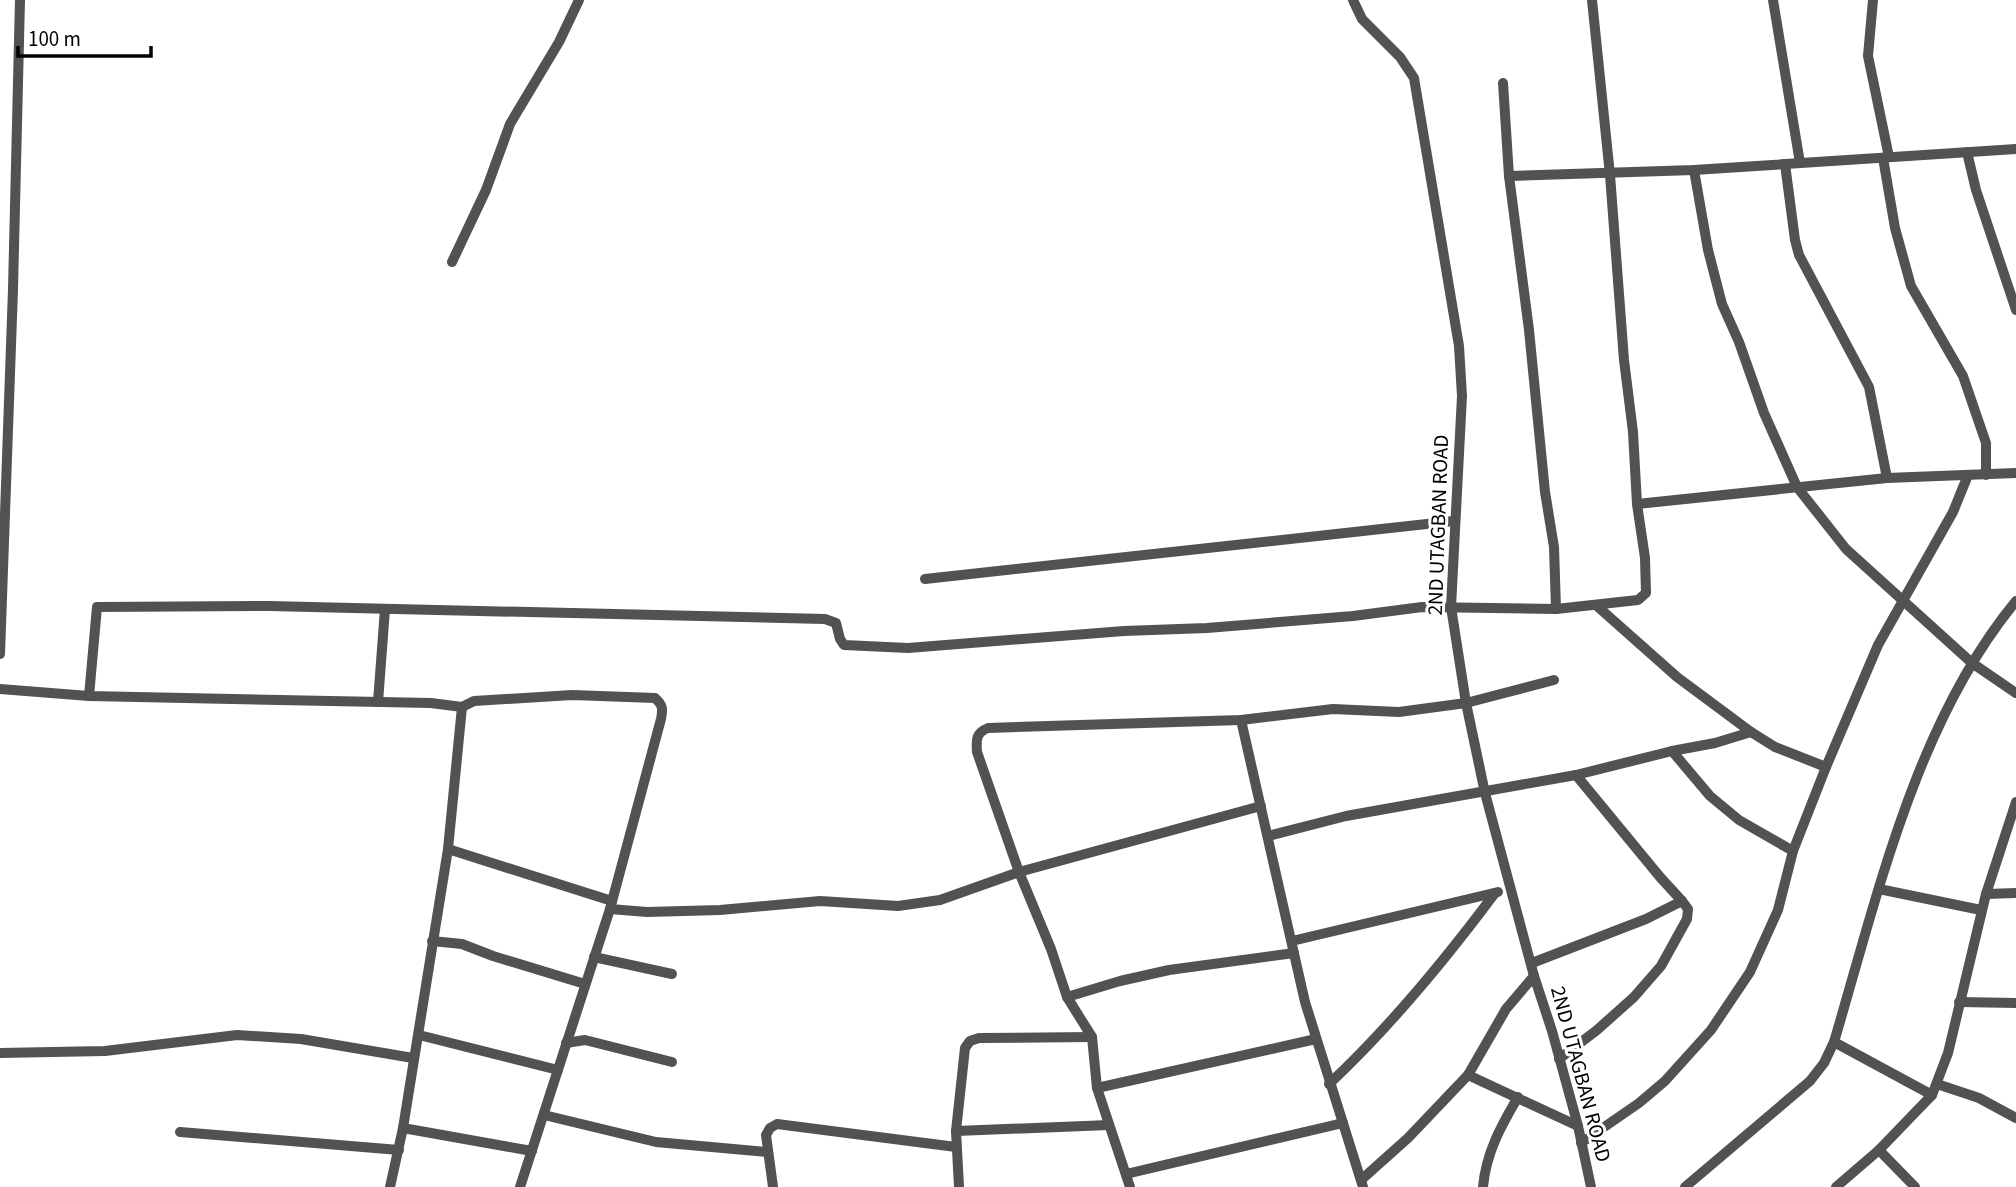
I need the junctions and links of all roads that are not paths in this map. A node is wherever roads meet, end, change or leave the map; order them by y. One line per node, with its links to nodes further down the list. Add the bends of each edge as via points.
1 (20, 0): 32 (street)
2 (579, 0): 16 (street, via 510,124)
3 (1353, 0): 24 (street, 2ND UTAGBAN ROAD, via 1362,19 1414,78 1459,346 1462,396)
4 (1591, 0): 14 (street)
5 (1773, 0): 11 (street)
6 (1872, 0): 10 (street, via 1868,56)
7 (1503, 83): 15 (street)
8 (2016, 149): 9 (street)
9 (1967, 152): 10 (street); 17 (street)
10 (1886, 158): 11 (street); 20 (street, via 1895,228 1912,286 1963,376 1984,435)
11 (1800, 163): 12 (street)
12 (1785, 164): 13 (street); 21 (street, via 1799,255 1870,387)
13 (1694, 170): 14 (street); 22 (street, via 1722,304)
14 (1610, 174): 15 (street); 23 (street)
15 (1509, 176): 31 (street, via 1554,547)
16 (452, 262)
17 (2016, 310)
18 (2016, 473): 20 (street)
19 (1968, 475): 20 (street); 21 (street); 26 (street, via 1953,512)
20 (1986, 475)
21 (1887, 478): 22 (street)
22 (1797, 487): 23 (street); 26 (street, via 1846,549)
23 (1637, 504): 28 (street, via 1646,593 1638,600)
24 (1454, 521): 25 (street); 29 (street, 2ND UTAGBAN ROAD)
25 (925, 579)
26 (1903, 600): 33 (street); 44 (street, via 1878,645)
27 (2016, 601): 33 (street)
28 (1597, 606): 31 (street); 42 (street, via 1677,677)
29 (1451, 607): 30 (street, via 908,648 845,645 836,623 825,619); 31 (street); 39 (street, 2ND UTAGBAN ROAD)
30 (385, 609): 37 (street, via 97,607); 38 (street)
31 (1556, 609)
32 (0, 654)
33 (1972, 663): 36 (street); 53 (street, via 1928,749)
34 (1554, 680): 39 (street)
35 (0, 689): 37 (street)
36 (2016, 693)
37 (89, 696): 38 (street)
38 (379, 702): 40 (street)
39 (1465, 702): 41 (street, via 1399,712 1333,709); 46 (street, 2ND UTAGBAN ROAD)
40 (463, 707): 50 (street); 59 (street, via 474,701 572,695 655,698 661,702 661,719)
41 (1241, 720): 48 (street); 52 (street, via 1044,725 980,732 977,752)
42 (1751, 732): 43 (street); 44 (street)
43 (1672, 751): 45 (street); 51 (street, via 1710,796 1739,820)
44 (1826, 767): 51 (street)
45 (1576, 775): 46 (street); 58 (street)
46 (1485, 793): 49 (street, via 1346,816); 54 (street, 2ND UTAGBAN ROAD)
47 (2016, 802): 57 (street)
48 (1261, 806): 49 (street); 52 (street)
49 (1268, 836): 62 (street)
50 (447, 849): 59 (street); 61 (street)
51 (1793, 851): 96 (street, via 1778,910 1750,972 1711,1030 1665,1081)
52 (1019, 872): 59 (street, via 940,900 898,906 820,901 647,912); 69 (street)
53 (1880, 889): 60 (street); 75 (street)
54 (1511, 890): 55 (street); 65 (street, 2ND UTAGBAN ROAD)
55 (1495, 893): 62 (street); 83 (street, via 1387,1025)
56 (2016, 893): 57 (street)
57 (1986, 894): 60 (street)
58 (1682, 901): 65 (street); 79 (street, via 1688,909 1687,919 1661,966 1634,997)
59 (611, 905): 64 (street)
60 (1981, 910): 70 (street)
61 (432, 941): 68 (street, via 461,944); 72 (street)
62 (1292, 941): 63 (street)
63 (1294, 953): 69 (street, via 1169,970); 74 (street)
64 (594, 957): 66 (street); 68 (street)
65 (1532, 963): 67 (street, 2ND UTAGBAN ROAD)
66 (672, 974)
67 (1534, 976): 79 (street, 2ND UTAGBAN ROAD); 82 (street, via 1506,1009)
68 (585, 984): 76 (street)
69 (1067, 997): 73 (street)
70 (1959, 1002): 71 (street); 84 (street)
71 (2016, 1003)
72 (419, 1035): 78 (street); 81 (street)
73 (1091, 1037): 85 (street); 94 (street, via 970,1041 965,1048)
74 (1316, 1039): 83 (street); 85 (street)
75 (1834, 1042): 86 (street); 111 (street, via 1810,1081)
76 (566, 1043): 80 (street, via 585,1040); 81 (street)
77 (0, 1053): 78 (street, via 105,1051 237,1035 301,1039)
78 (413, 1058): 93 (street)
79 (1559, 1059): 92 (street, 2ND UTAGBAN ROAD)
80 (672, 1062)
81 (558, 1070): 88 (street)
82 (1468, 1074): 87 (street); 103 (street)
83 (1329, 1084): 90 (street)
84 (1937, 1084): 86 (street); 89 (street, via 1979,1098)
85 (1097, 1088): 91 (street)
86 (1932, 1095): 99 (street)
87 (1518, 1097): 92 (street); 109 (street, via 1492,1144)
88 (544, 1115): 100 (street); 101 (street, via 656,1142)
89 (2016, 1118)
90 (1343, 1123): 102 (street); 103 (street)
91 (1109, 1125): 94 (street); 102 (street)
92 (1578, 1126): 96 (street, 2ND UTAGBAN ROAD)
93 (403, 1128): 98 (street); 100 (street)
94 (956, 1131): 97 (street)
95 (180, 1132): 98 (street)
96 (1581, 1143): 110 (street, 2ND UTAGBAN ROAD)
97 (956, 1147): 101 (street, via 778,1124 766,1135); 107 (street)
98 (399, 1150): 104 (street)
99 (1879, 1150): 112 (street); 113 (street)
100 (532, 1151): 105 (street)
101 (767, 1152): 106 (street)
102 (1126, 1174): 108 (street)
103 (1362, 1183)
104 (390, 1187)
105 (520, 1187)
106 (773, 1187)
107 (959, 1187)
108 (1130, 1187)
109 (1483, 1187)
110 (1591, 1187)
111 (1685, 1187)
112 (1836, 1187)
113 (1915, 1187)

